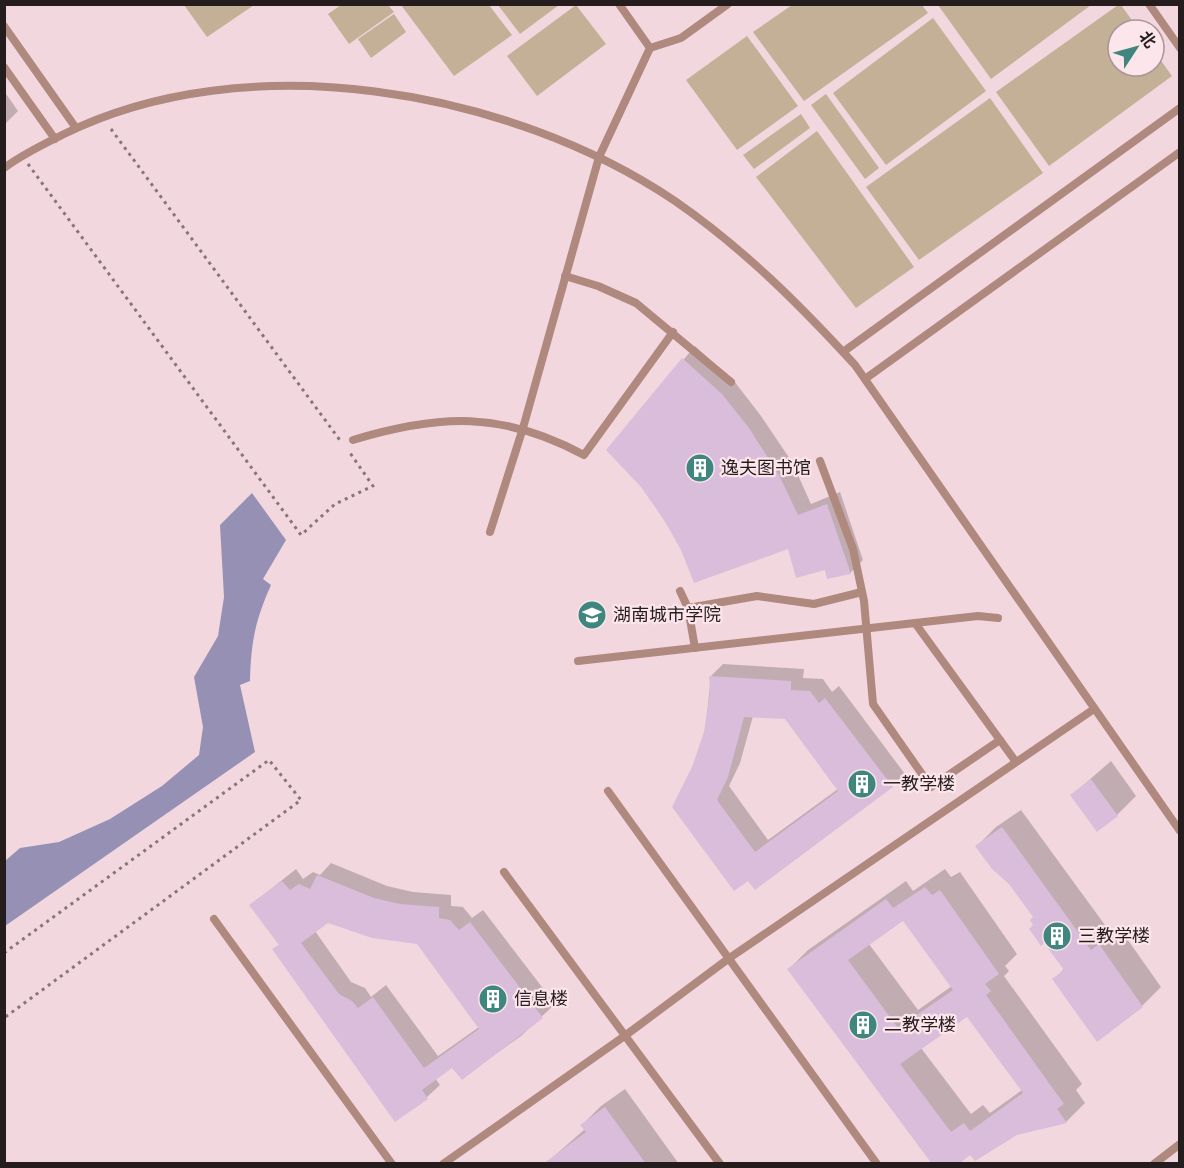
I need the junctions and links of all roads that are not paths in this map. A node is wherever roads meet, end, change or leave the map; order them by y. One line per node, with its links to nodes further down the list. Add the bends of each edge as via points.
1 (620, 4): 5 (lane)
2 (728, 4): 5 (lane, via 681,38)
3 (1149, 4): 6 (lane)
4 (4, 26): 9 (lane)
5 (650, 48): 12 (lane)
6 (1179, 48)
7 (4, 67): 10 (lane)
8 (1179, 108): 16 (lane)
9 (76, 128): 10 (lane); 12 (lane, via 101,115 182,93 323,85 458,107)
10 (54, 138): 13 (lane)
11 (1179, 152): 17 (lane)
12 (599, 157): 14 (lane); 16 (lane, via 673,200 735,245 791,296)
13 (4, 168)
14 (566, 276): 15 (lane, via 636,303); 19 (lane)
15 (674, 332): 18 (lane); 19 (lane, via 584,454)
16 (843, 352): 17 (lane)
17 (865, 379): 31 (lane)
18 (731, 382)
19 (523, 428): 20 (lane, via 434,421); 22 (lane)
20 (353, 440)
21 (820, 461): 24 (lane, via 853,549)
22 (490, 532)
23 (680, 591): 25 (lane)
24 (862, 592): 25 (lane, via 814,604 757,596); 28 (lane)
25 (688, 608): 29 (lane)
26 (998, 618): 27 (lane, via 978,616)
27 (915, 623): 28 (lane); 32 (lane)
28 (866, 629): 29 (lane); 32 (lane, via 873,704 931,787)
29 (695, 648): 30 (lane)
30 (578, 661)
31 (1094, 709): 33 (lane); 35 (lane)
32 (1000, 740): 33 (lane)
33 (1016, 762): 38 (lane)
34 (608, 791): 38 (lane)
35 (1179, 831)
36 (504, 872): 39 (lane)
37 (214, 918): 41 (lane)
38 (728, 959): 39 (lane); 44 (lane)
39 (626, 1035): 42 (lane); 43 (lane)
40 (1179, 1144): 45 (lane)
41 (392, 1164)
42 (443, 1164)
43 (720, 1164)
44 (877, 1164)
45 (1154, 1164)

